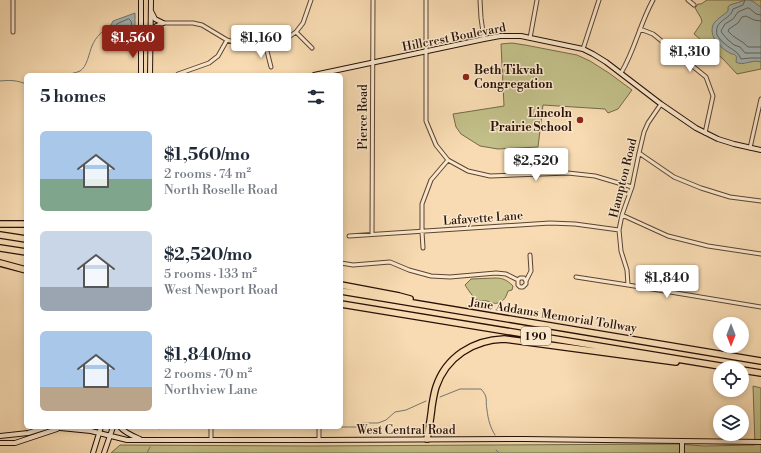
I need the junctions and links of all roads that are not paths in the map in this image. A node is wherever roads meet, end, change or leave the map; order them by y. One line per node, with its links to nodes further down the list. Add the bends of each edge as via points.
1 (13, 0): 17 (street)
2 (141, 0): 28 (street)
3 (151, 0): 13 (street)
4 (311, 0): 18 (street, via 303,23)
5 (373, 0): 26 (street, Pierce Road)
6 (426, 0): 25 (street)
7 (480, 0): 20 (street)
8 (537, 0): 19 (street)
9 (600, 0): 24 (street)
10 (653, 0): 16 (street)
11 (688, 0): 12 (street)
12 (694, 4)
13 (151, 10): 14 (street, via 156,19); 15 (street)
14 (163, 23): 15 (street); 21 (street, via 202,25)
15 (150, 29): 29 (street)
16 (640, 29): 32 (street); 35 (street, via 653,34 706,77 713,96)
17 (13, 32)
18 (296, 32): 22 (street, via 283,41); 23 (street)
19 (530, 38): 20 (street, Hillcrest Boulevard, via 507,36); 24 (street, Hillcrest Boulevard)
20 (484, 39): 25 (street, Hillcrest Boulevard)
21 (227, 40): 22 (street, via 252,47); 30 (street, via 218,56 210,63)
22 (266, 47): 27 (street)
23 (312, 48)
24 (583, 49): 32 (street, Hillcrest Boulevard, via 600,57)
25 (426, 51): 26 (street, Hillcrest Boulevard); 39 (street, via 426,121 436,145)
26 (372, 63): 31 (street, Hillcrest Boulevard); 47 (street, Pierce Road)
27 (271, 67)
28 (141, 73)
29 (150, 73)
30 (181, 73)
31 (324, 73)
32 (621, 73): 34 (street, Hillcrest Boulevard)
33 (761, 99): 36 (street)
34 (661, 104): 35 (street, Hillcrest Boulevard); 38 (street, Hampton Road, via 648,123)
35 (705, 133): 36 (street, Hillcrest Boulevard)
36 (750, 148): 37 (street, Hillcrest Boulevard)
37 (761, 150)
38 (639, 153): 40 (street, Hampton Road); 41 (street, via 674,177 701,188 730,197)
39 (448, 160): 40 (street, via 468,171 490,176 568,173 595,176); 46 (street, via 431,180 422,204)
40 (632, 187): 42 (street, Hampton Road)
41 (761, 201)
42 (622, 215): 45 (street, Hampton Road); 54 (street, via 668,236 708,246)
43 (0, 224): 44 (highway)
44 (24, 224)
45 (619, 230): 46 (street, Lafayette Lane, via 550,223); 63 (street, Hampton Road)
46 (422, 232): 47 (street, Lafayette Lane); 52 (street)
47 (372, 234): 49 (street, Lafayette Lane)
48 (0, 235): 50 (highway)
49 (349, 236)
50 (24, 240)
51 (0, 248): 53 (highway)
52 (423, 248)
53 (24, 252)
54 (761, 254)
55 (530, 255): 61 (street, via 531,271)
56 (0, 263): 58 (highway)
57 (343, 263): 60 (street, via 390,262 432,276 506,274)
58 (24, 269)
59 (576, 277): 63 (street)
60 (518, 280): 61 (street, via 522,278); 61 (street, via 521,287 526,285)
61 (526, 281)
62 (343, 285): 66 (highway, via 399,296)
63 (628, 285): 67 (street)
64 (343, 291): 66 (highway, Jane Addams Memorial Tollway / I 90)
65 (343, 304): 69 (highway, Jane Addams Memorial Tollway / I 90)
66 (433, 306): 68 (highway, Jane Addams Memorial Tollway / I 90)
67 (761, 307)
68 (761, 361)
69 (713, 365)
70 (713, 366): 84 (highway, via 512,340 487,341 462,352 451,361 442,374 436,388)
71 (749, 371): 72 (highway)
72 (761, 373)
73 (41, 429): 82 (street, West Central Road)
74 (56, 429): 90 (street, West Central Road, via 15,443)
75 (70, 429): 81 (street, West Central Road)
76 (99, 429): 81 (street)
77 (112, 429): 83 (street)
78 (121, 429): 85 (street)
79 (211, 429): 86 (street)
80 (319, 429): 87 (street)
81 (98, 433): 83 (street, West Central Road); 91 (street)
82 (0, 436)
83 (110, 436): 85 (street, West Central Road); 92 (street)
84 (427, 439): 87 (street, West Central Road); 88 (street, West Central Road)
85 (142, 440): 86 (street, West Central Road)
86 (211, 440): 87 (street, West Central Road)
87 (320, 440)
88 (682, 441): 89 (street, West Central Road); 93 (street)
89 (761, 442)
90 (0, 443)
91 (93, 453)
92 (104, 453)
93 (682, 453)

